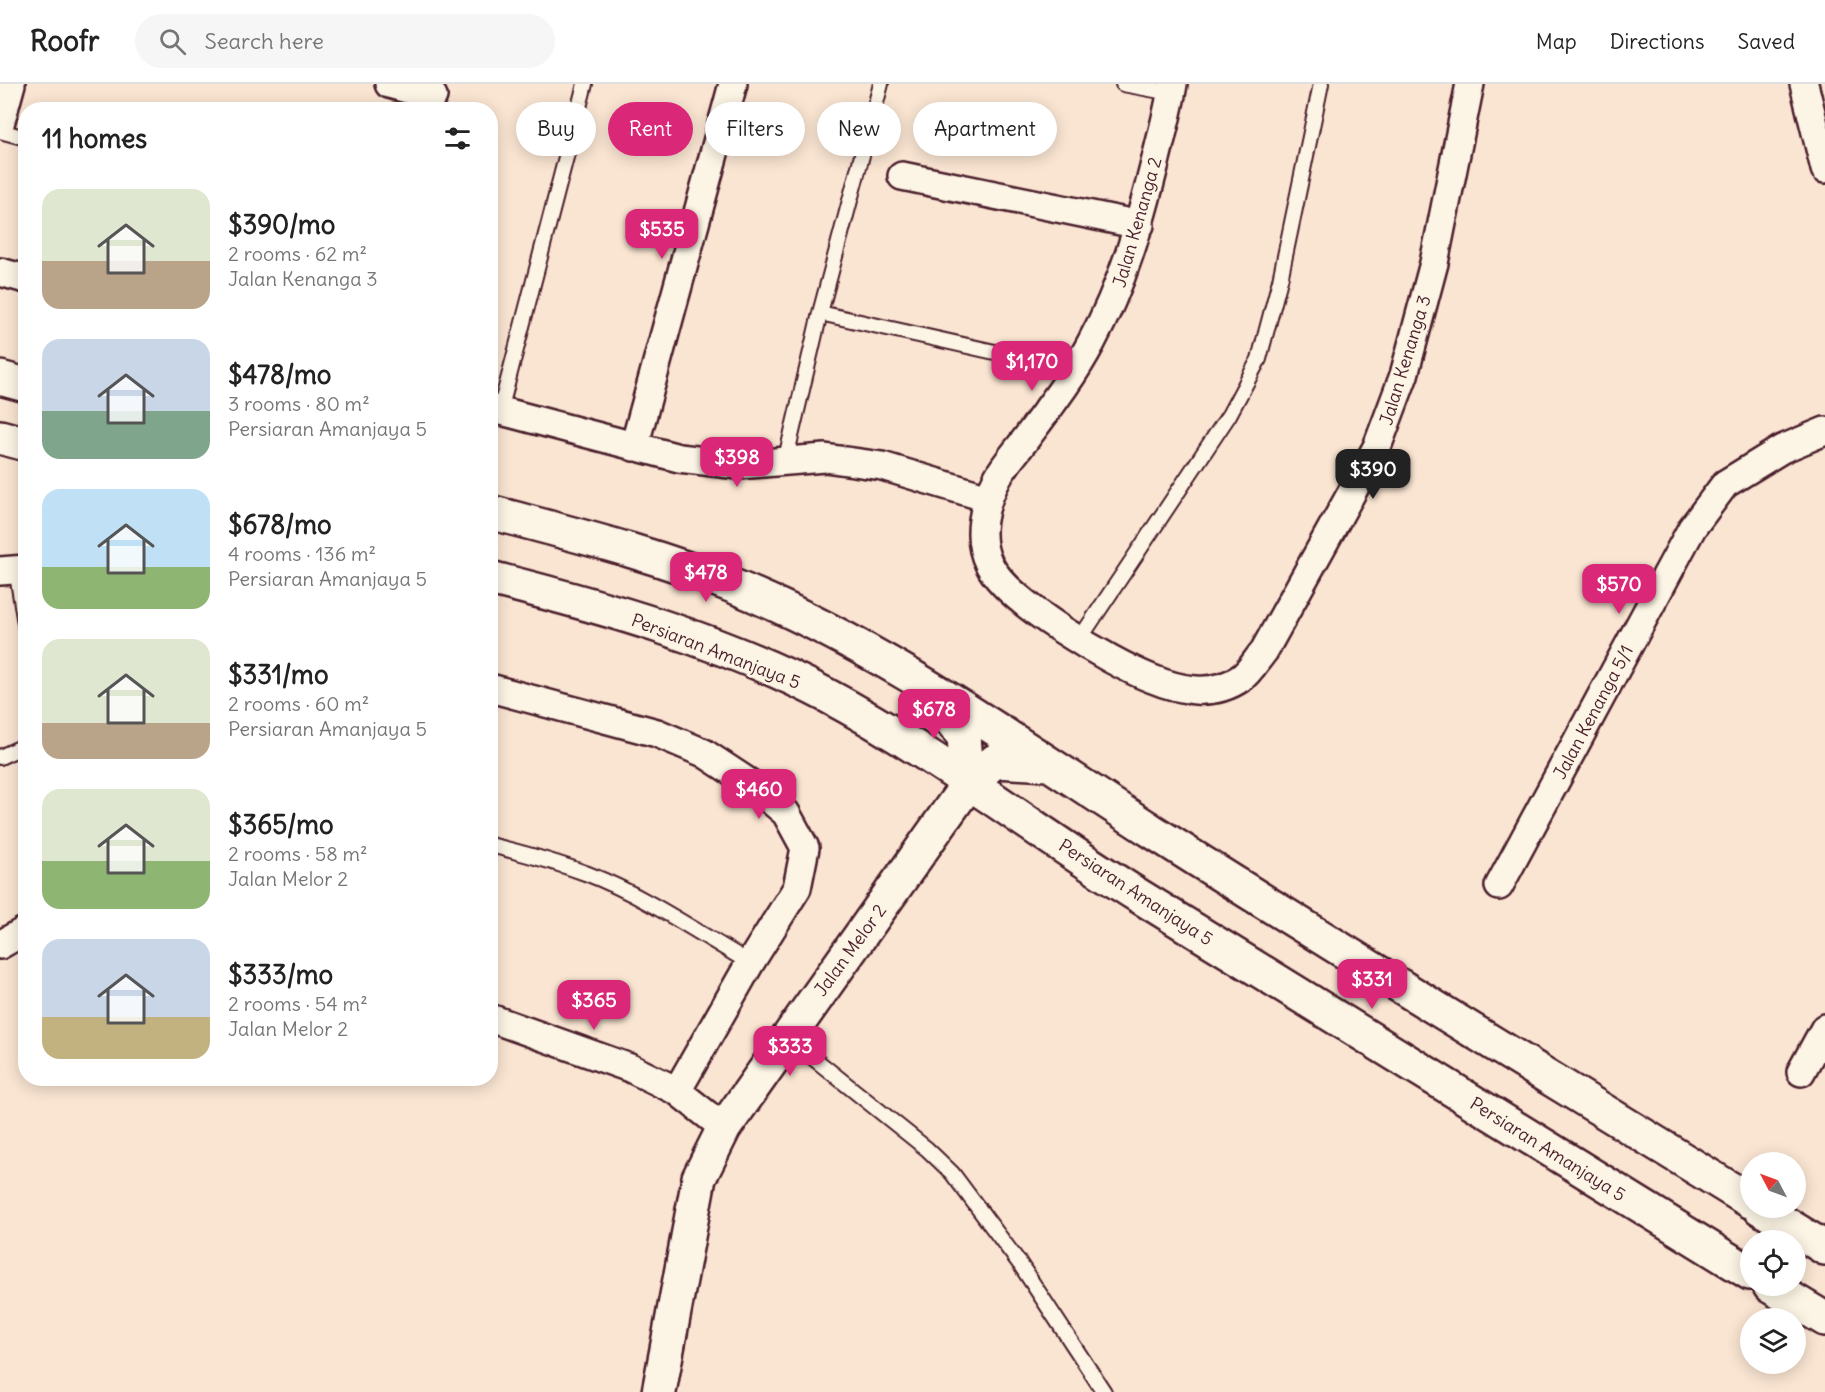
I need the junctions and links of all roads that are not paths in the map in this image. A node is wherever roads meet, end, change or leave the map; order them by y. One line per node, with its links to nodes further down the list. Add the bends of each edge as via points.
1 (11, 84): 12 (street)
2 (389, 84): 11 (street)
3 (585, 84): 24 (lane)
4 (733, 84): 29 (street)
5 (881, 84): 20 (lane)
6 (1123, 84): 10 (lane)
7 (1321, 84): 36 (lane, via 1280,280 1259,359 1229,415)
8 (1470, 84): 36 (street, Jalan Kenanga 3, via 1434,263 1400,385 1377,447 1264,651 1241,678 1211,690 1181,690)
9 (1804, 84): 15 (street)
10 (1172, 89): 17 (street, Jalan Kenanga 2)
11 (433, 96)
12 (0, 124)
13 (0, 131): 14 (lane)
14 (18, 136)
15 (1825, 169)
16 (902, 176): 17 (street)
17 (1140, 225): 21 (street, Jalan Kenanga 2, via 1117,293)
18 (0, 272): 19 (street)
19 (18, 277)
20 (820, 313): 21 (lane); 30 (lane)
21 (1075, 370): 31 (street, Jalan Kenanga 2, via 999,475)
22 (0, 378): 23 (street)
23 (18, 383)
24 (498, 398)
25 (498, 410): 29 (street)
26 (1825, 431): 44 (street, Jalan Kenanga 5/1, via 1782,449 1725,484 1692,528)
27 (0, 437): 28 (street)
28 (18, 442)
29 (634, 447): 30 (street, via 679,458 738,465)
30 (785, 462): 31 (street, via 825,458 882,466)
31 (988, 498): 36 (street, Jalan Kenanga 2, via 982,520 989,564 1006,588)
32 (498, 514): 37 (street, via 664,561 733,586 861,648)
33 (14, 569): 35 (lane)
34 (498, 580): 42 (street, Persiaran Amanjaya 5, via 598,605 756,663 879,725)
35 (18, 589)
36 (1079, 640)
37 (925, 686): 41 (street); 42 (street, via 964,737)
38 (498, 690): 47 (street, via 657,733 694,749 751,784 786,813 805,848 797,888)
39 (18, 749): 40 (lane)
40 (0, 757)
41 (1052, 765): 42 (street, Jalan Melor 2, via 995,760); 54 (street)
42 (969, 784): 50 (street, Jalan Melor 2); 57 (street, Persiaran Amanjaya 5, via 1132,892)
43 (498, 847): 47 (lane, via 590,874)
44 (1499, 886)
45 (18, 935): 46 (street)
46 (0, 945)
47 (750, 963): 52 (street)
48 (498, 1021): 52 (street, via 630,1068)
49 (1825, 1028): 51 (street)
50 (787, 1037): 53 (street, Jalan Melor 2); 61 (lane, via 952,1173 1020,1264)
51 (1801, 1072)
52 (677, 1092): 53 (street)
53 (724, 1128): 60 (street, Jalan Melor 2, via 699,1178)
54 (1740, 1196)
55 (1776, 1218): 56 (street)
56 (1825, 1248)
57 (1740, 1267)
58 (1787, 1296): 59 (street)
59 (1825, 1319)
60 (659, 1392)
61 (1104, 1392)

